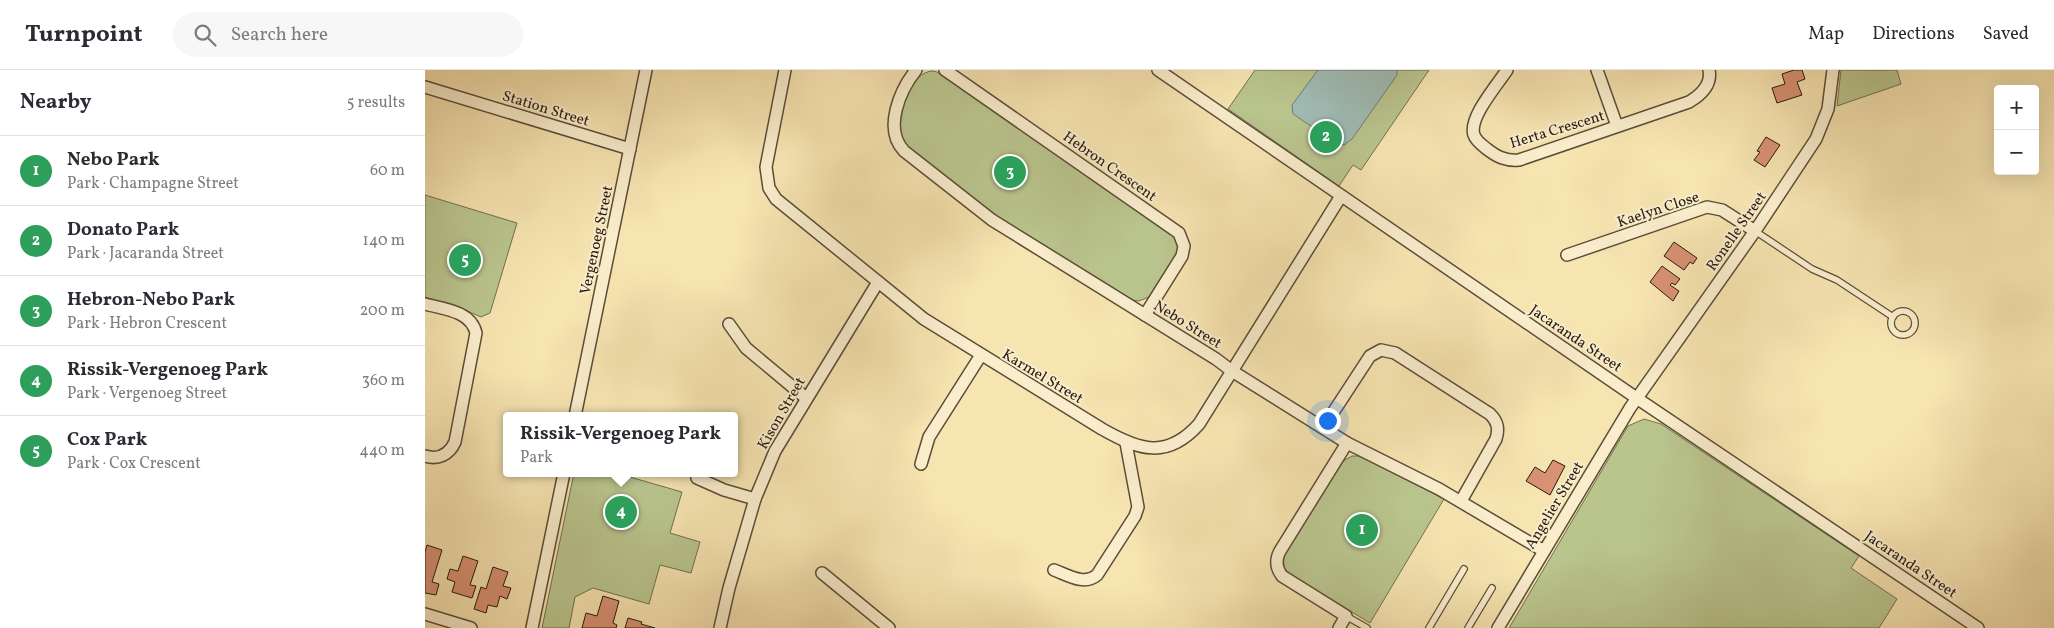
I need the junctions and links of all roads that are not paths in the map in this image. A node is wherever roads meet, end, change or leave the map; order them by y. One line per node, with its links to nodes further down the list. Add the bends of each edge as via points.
1 (646, 70): 12 (street, Vergenoeg Street)
2 (785, 70): 16 (street, Karmel Street, via 766,167 769,188 781,203)
3 (915, 70): 18 (street, Nebo Street, via 903,90 894,123 900,147 991,220)
4 (945, 70): 18 (street, Hebron Crescent, via 1179,233 1185,246 1182,256)
5 (1158, 70): 13 (street, Jacaranda Street)
6 (1507, 70): 11 (street, Herta Crescent, via 1473,123 1474,136 1479,143 1502,159 1519,160)
7 (1597, 70): 11 (street)
8 (1709, 70): 11 (street, Herta Crescent, via 1708,84 1697,97)
9 (1833, 70): 14 (street, Ronelle Street, via 1829,109 1821,131)
10 (425, 87): 12 (street, Station Street)
11 (1617, 126)
12 (630, 149): 25 (street, Vergenoeg Street)
13 (1341, 196): 22 (street, Karmel Street); 24 (street, Jacaranda Street)
14 (1755, 231): 15 (street, Kaelyn Close, via 1722,210 1707,208); 19 (lane); 24 (street, Ronelle Street)
15 (1567, 255)
16 (878, 282): 21 (street, Karmel Street, via 924,319); 23 (street, Kison Street)
17 (425, 304): 29 (street, via 465,316 476,333 455,442 441,456)
18 (1145, 315): 22 (street, Nebo Street)
19 (1893, 317): 19 (lane, via 1901,310 1910,312 1915,319 1915,328 1908,334 1899,335 1892,328)
20 (729, 324): 23 (street, via 746,348)
21 (981, 355): 27 (street, Karmel Street); 30 (street, via 929,437)
22 (1232, 370): 26 (street, Nebo Street); 27 (street, Karmel Street, via 1199,424 1185,437 1157,448)
23 (806, 398): 33 (street, Kison Street, via 775,451)
24 (1638, 398): 35 (street, Angelier Street); 51 (street, Jacaranda Street)
25 (576, 412)
26 (1323, 428): 28 (street, Nebo Street); 34 (street, via 1370,356 1381,350 1395,352 1490,414 1497,423 1496,440)
27 (1126, 443): 37 (street, via 1138,502 1135,516 1092,579 1082,581)
28 (1347, 443): 34 (street, Nebo Street); 41 (street, via 1276,561 1282,576)
29 (425, 456)
30 (921, 464)
31 (563, 477): 43 (street)
32 (697, 478): 33 (street)
33 (755, 499): 44 (street, Kison Street)
34 (1461, 501): 35 (street, Nebo Street)
35 (1544, 551): 50 (street, Angelier Street)
36 (1464, 569): 48 (lane)
37 (1054, 570)
38 (822, 573): 45 (street)
39 (1492, 588): 49 (lane)
40 (425, 614): 42 (street)
41 (1346, 616): 46 (street); 47 (lane)
42 (471, 628)
43 (532, 628)
44 (720, 628)
45 (889, 628)
46 (1339, 628)
47 (1367, 628)
48 (1429, 628)
49 (1468, 628)
50 (1498, 628)
51 (1978, 628)

